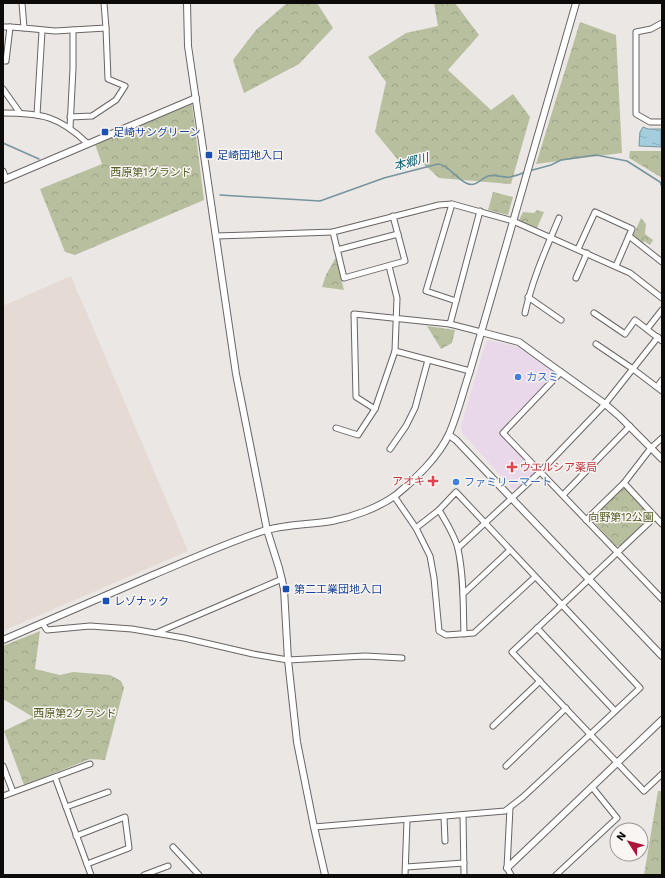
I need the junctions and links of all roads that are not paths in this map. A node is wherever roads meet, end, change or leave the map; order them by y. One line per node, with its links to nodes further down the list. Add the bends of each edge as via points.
1 (22, 3): 8 (street)
2 (104, 3): 9 (street)
3 (187, 3): 14 (street, via 188,46)
4 (576, 3): 28 (street)
5 (662, 23): 19 (street, via 651,29 636,32 636,114 650,122)
6 (3, 27): 7 (street)
7 (10, 27): 8 (street); 12 (street, via 6,61)
8 (24, 28): 11 (street)
9 (106, 28): 10 (street); 18 (street, via 108,79 125,86 116,100 92,116)
10 (73, 30): 11 (street); 18 (street)
11 (42, 31): 17 (street)
12 (3, 61)
13 (3, 89): 16 (street)
14 (196, 98): 21 (street); 31 (street)
15 (3, 113): 16 (street)
16 (20, 113): 17 (street)
17 (37, 115): 20 (street, via 51,118)
18 (70, 117): 20 (street)
19 (662, 122)
20 (70, 128): 21 (street)
21 (87, 143): 23 (street)
22 (3, 171): 23 (street)
23 (5, 179)
24 (452, 204): 25 (street); 26 (street); 43 (street, via 426,290)
25 (480, 211): 28 (street); 43 (street)
26 (393, 216): 29 (street); 30 (street)
27 (559, 218): 33 (street)
28 (513, 221): 33 (street); 51 (street)
29 (333, 232): 31 (street); 35 (street)
30 (398, 234): 35 (street); 38 (street, via 405,261)
31 (216, 236): 82 (street, via 236,374)
32 (629, 236): 34 (street, via 632,229 595,212); 37 (street); 39 (street)
33 (551, 237): 34 (street); 41 (street)
34 (578, 249): 36 (street)
35 (337, 250): 38 (street, via 344,278)
36 (587, 253): 39 (street); 40 (street)
37 (662, 262)
38 (389, 266): 47 (street, via 397,298)
39 (616, 266): 42 (street, via 630,273)
40 (576, 278)
41 (528, 297): 46 (street); 48 (street)
42 (662, 298)
43 (456, 300): 49 (street)
44 (662, 310): 50 (street)
45 (594, 312): 50 (street, via 625,334 635,320)
46 (525, 313)
47 (396, 318): 49 (street); 54 (street); 63 (street, via 354,314 356,396)
48 (561, 320)
49 (450, 324): 51 (street)
50 (647, 329): 52 (street)
51 (481, 332): 57 (street); 58 (street, via 519,342)
52 (660, 339): 56 (street)
53 (596, 344): 56 (street)
54 (395, 351): 55 (street); 63 (street)
55 (428, 360): 57 (street); 69 (street, via 415,408)
56 (633, 369): 60 (street); 62 (street)
57 (470, 370): 66 (street)
58 (561, 372): 62 (street); 71 (street, via 503,433)
59 (662, 380): 60 (street)
60 (657, 387): 61 (street)
61 (662, 391)
62 (605, 404): 64 (street); 71 (street)
63 (375, 409): 65 (street, via 358,435)
64 (630, 426): 68 (street); 73 (street)
65 (336, 428)
66 (449, 435): 74 (street, via 422,471); 75 (street)
67 (662, 438): 68 (street)
68 (651, 448): 70 (street); 72 (street)
69 (390, 449)
70 (662, 459)
71 (540, 472): 73 (street); 75 (street)
72 (624, 484): 77 (street); 78 (street)
73 (562, 495): 78 (street)
74 (394, 496): 81 (street); 82 (street, via 375,507 333,521)
75 (512, 498): 79 (street); 88 (street)
76 (439, 510): 79 (street, via 456,492); 81 (street); 83 (street)
77 (654, 517): 80 (street); 85 (street)
78 (586, 520): 85 (street)
79 (485, 523): 83 (street); 84 (street)
80 (662, 524)
81 (416, 528): 95 (street, via 430,556 439,631 446,635)
82 (267, 530): 87 (street); 92 (street)
83 (458, 548): 89 (street)
84 (510, 550): 86 (street); 89 (street)
85 (617, 553): 88 (street); 90 (street)
86 (535, 577): 91 (street); 95 (street, via 474,633)
87 (282, 579): 94 (street); 99 (street)
88 (590, 579): 91 (street); 97 (street)
89 (463, 594): 95 (street)
90 (661, 596)
91 (562, 605): 93 (street); 102 (street, via 640,688)
92 (42, 623): 94 (street, via 47,630 90,626); 96 (street)
93 (537, 628): 100 (street, via 512,652); 102 (street)
94 (156, 633): 99 (street)
95 (464, 634)
96 (3, 640)
97 (662, 656)
98 (402, 658): 99 (street, via 365,656)
99 (288, 660): 121 (street, via 297,742)
100 (540, 681): 101 (street); 104 (street)
101 (566, 708): 105 (street); 109 (street)
102 (615, 711): 105 (street)
103 (662, 720): 106 (street)
104 (493, 726)
105 (591, 734): 106 (street); 117 (street)
106 (616, 763): 110 (street, via 644,791); 112 (street)
107 (90, 764): 111 (street)
108 (3, 766): 113 (street)
109 (506, 766)
110 (662, 774)
111 (55, 777): 113 (street); 116 (street)
112 (592, 787): 129 (street); 137 (street, via 617,818)
113 (13, 792): 115 (street)
114 (108, 792): 116 (street)
115 (3, 796)
116 (66, 807): 122 (street)
117 (510, 808): 118 (street, via 505,811); 129 (street)
118 (463, 815): 119 (street); 125 (street)
119 (444, 817): 120 (street); 123 (street)
120 (407, 820): 121 (street); 128 (street)
121 (314, 827): 133 (street)
122 (76, 836): 126 (street); 126 (street, via 126,817 129,848)
123 (445, 842)
124 (174, 847): 132 (street)
125 (464, 863): 128 (street); 135 (street)
126 (87, 864): 130 (street)
127 (168, 866): 131 (street)
128 (406, 867): 134 (street)
129 (507, 868): 136 (street)
130 (91, 875)
131 (144, 875)
132 (199, 875)
133 (325, 875)
134 (405, 875)
135 (464, 875)
136 (511, 875)
137 (556, 875)

